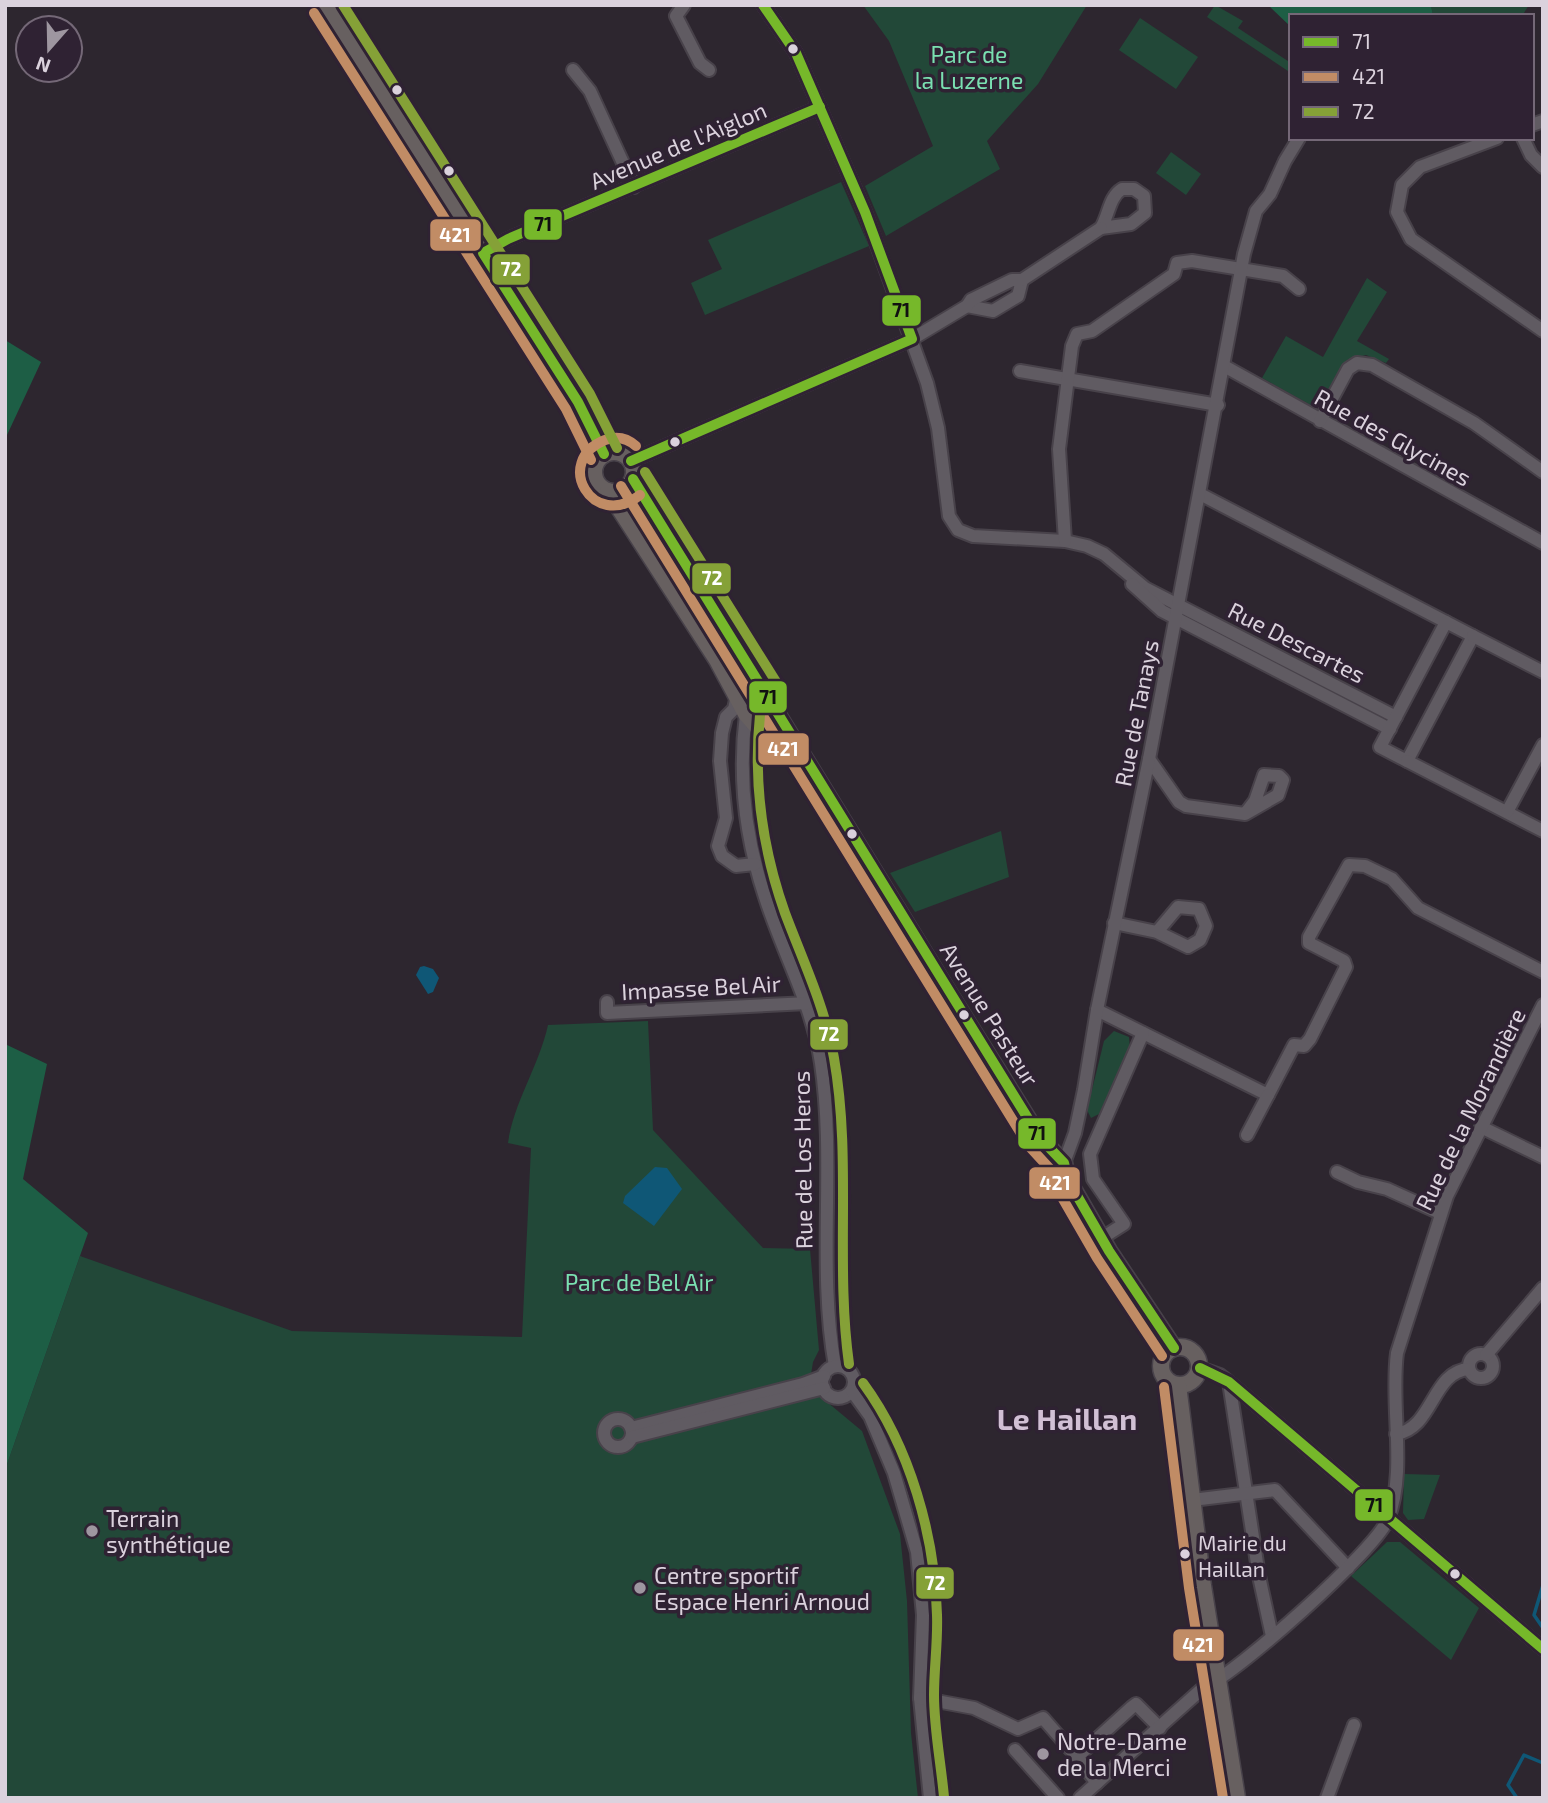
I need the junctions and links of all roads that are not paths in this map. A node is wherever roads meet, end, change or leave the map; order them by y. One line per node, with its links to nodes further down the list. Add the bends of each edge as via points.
1 (326, 5): 13 (main road)
2 (684, 5): 5 (street, via 676,16 700,63)
3 (763, 5): 6 (street, via 796,53)
4 (573, 69): 11 (street, via 590,91)
5 (709, 70)
6 (820, 107): 11 (street, Avenue de l'Aiglon); 19 (street)
7 (1298, 140): 14 (street, Rue de Tanays, via 1256,211)
8 (1492, 140): 18 (street, via 1420,167 1402,186 1397,212 1411,239)
9 (1524, 140): 10 (street)
10 (1543, 167)
11 (634, 187): 13 (street, Avenue de l'Aiglon)
12 (1101, 228): 15 (street)
13 (484, 253): 25 (main road, via 578,402)
14 (1242, 269): 16 (street, via 1283,276); 20 (street, Rue de Tanays); 22 (street, via 1177,263 1174,274 1092,331 1077,334)
15 (1022, 280): 17 (street, via 1012,280); 17 (street, via 1018,296 993,310)
16 (1299, 289)
17 (967, 306): 19 (street)
18 (1543, 331)
19 (912, 339): 26 (street); 31 (street, via 938,428 949,516 958,530 973,536)
20 (1224, 366): 23 (street, Rue de Tanays); 24 (street, Rue des Glycines)
21 (1020, 371): 22 (street)
22 (1067, 379): 23 (street); 31 (street, via 1059,449)
23 (1217, 405): 30 (street, Rue de Tanays)
24 (1320, 421): 27 (street, via 1348,369 1357,363 1372,365 1474,423); 32 (street, Rue des Glycines)
25 (604, 454): 26 (main road, via 618,452); 29 (main road, via 594,473 598,484)
26 (631, 461): 28 (main road, Avenue Pasteur)
27 (1543, 472)
28 (633, 479): 29 (main road, via 623,491); 39 (main road, Avenue Pasteur)
29 (608, 491): 40 (main road)
30 (1200, 494): 34 (street, Rue de Tanays); 36 (street)
31 (1065, 541): 33 (street, via 1087,546)
32 (1543, 544)
33 (1117, 565): 34 (street, Rue Descartes, via 1145,588); 35 (street, Rue Descartes, via 1151,603)
34 (1178, 604): 35 (street, Rue de Tanays); 42 (street, Rue Descartes)
35 (1175, 618): 42 (street, Rue Descartes); 47 (street, Rue de Tanays)
36 (1446, 622): 37 (street); 42 (street)
37 (1473, 636): 38 (street); 48 (street)
38 (1543, 672)
39 (766, 692): 40 (street, via 745,682); 44 (main road, Avenue Pasteur)
40 (736, 694): 41 (main road); 52 (street, via 722,733 720,761 727,810 718,846 727,862)
41 (746, 713): 43 (main road); 46 (street, Rue de Los Heros)
42 (1393, 723): 48 (street, via 1380,747)
43 (766, 734): 44 (main road); 46 (street)
44 (790, 738): 65 (main road, Avenue Pasteur, via 1040,1138)
45 (1543, 745): 49 (street)
46 (741, 751): 52 (street, Rue de Los Heros, via 741,782)
47 (1149, 759): 50 (street, via 1179,802); 53 (street, Rue de Tanays)
48 (1407, 761): 49 (street)
49 (1507, 812): 51 (street)
50 (1245, 814)
51 (1543, 831)
52 (755, 864): 57 (street, Rue de Los Heros)
53 (1114, 923): 54 (street); 59 (street, Rue de Tanays)
54 (1157, 932)
55 (1543, 971): 61 (street, via 1419,908 1392,879 1364,866 1349,865 1309,943 1344,961 1346,967 1310,1039 1304,1045 1294,1045)
56 (607, 1002): 57 (street, Impasse Bel Air, via 607,1013)
57 (808, 1003): 72 (street, Rue de Los Heros, via 826,1107 827,1323)
58 (1543, 1005): 62 (street, Rue de la Morandière)
59 (1097, 1010): 60 (street); 65 (street, Rue de Tanays, via 1075,1133)
60 (1143, 1033): 61 (street); 68 (street, via 1090,1154 1093,1180 1124,1224)
61 (1268, 1095): 63 (street)
62 (1481, 1127): 64 (street); 67 (street, Rue de la Morandière)
63 (1247, 1135)
64 (1543, 1157)
65 (1064, 1163): 68 (main road, Avenue Pasteur, via 1068,1180)
66 (1337, 1172): 67 (street)
67 (1440, 1213): 80 (street, Rue de la Morandière, via 1397,1353)
68 (1102, 1238): 70 (main road, Avenue Pasteur)
69 (1543, 1288): 71 (street)
70 (1174, 1348): 73 (main road, via 1192,1351); 77 (main road, via 1164,1356 1161,1368 1167,1380)
71 (1486, 1355): 74 (street, via 1474,1356); 74 (street, via 1492,1364 1489,1375 1478,1378)
72 (835, 1366): 75 (street); 78 (street, via 850,1370 855,1380)
73 (1200, 1368): 76 (street); 77 (main road, via 1195,1379)
74 (1469, 1369): 80 (street, via 1456,1371 1434,1395 1418,1425)
75 (824, 1382): 78 (street, via 835,1397); 79 (street)
76 (1229, 1382): 81 (street); 83 (street)
77 (1178, 1385): 82 (main road)
78 (852, 1391): 88 (street, via 870,1416 909,1517 923,1615)
79 (632, 1433)
80 (1396, 1434): 83 (street, Rue de la Morandière, via 1395,1487)
81 (1247, 1492): 82 (street); 84 (street, via 1275,1490); 85 (street)
82 (1192, 1500): 87 (main road)
83 (1388, 1519): 84 (street); 86 (street)
84 (1348, 1568): 85 (street)
85 (1272, 1636): 87 (street)
86 (1543, 1649)
87 (1220, 1681): 90 (street, via 1203,1688); 97 (main road)
88 (920, 1698): 92 (street, via 974,1708 1018,1728 1043,1718); 94 (street)
89 (1354, 1725): 98 (street)
90 (1160, 1728): 92 (street, via 1136,1704); 93 (street)
91 (1015, 1750): 95 (street)
92 (1077, 1756): 93 (street)
93 (1097, 1783): 96 (street)
94 (930, 1798)
95 (1058, 1798)
96 (1080, 1798)
97 (1237, 1798)
98 (1327, 1798)

